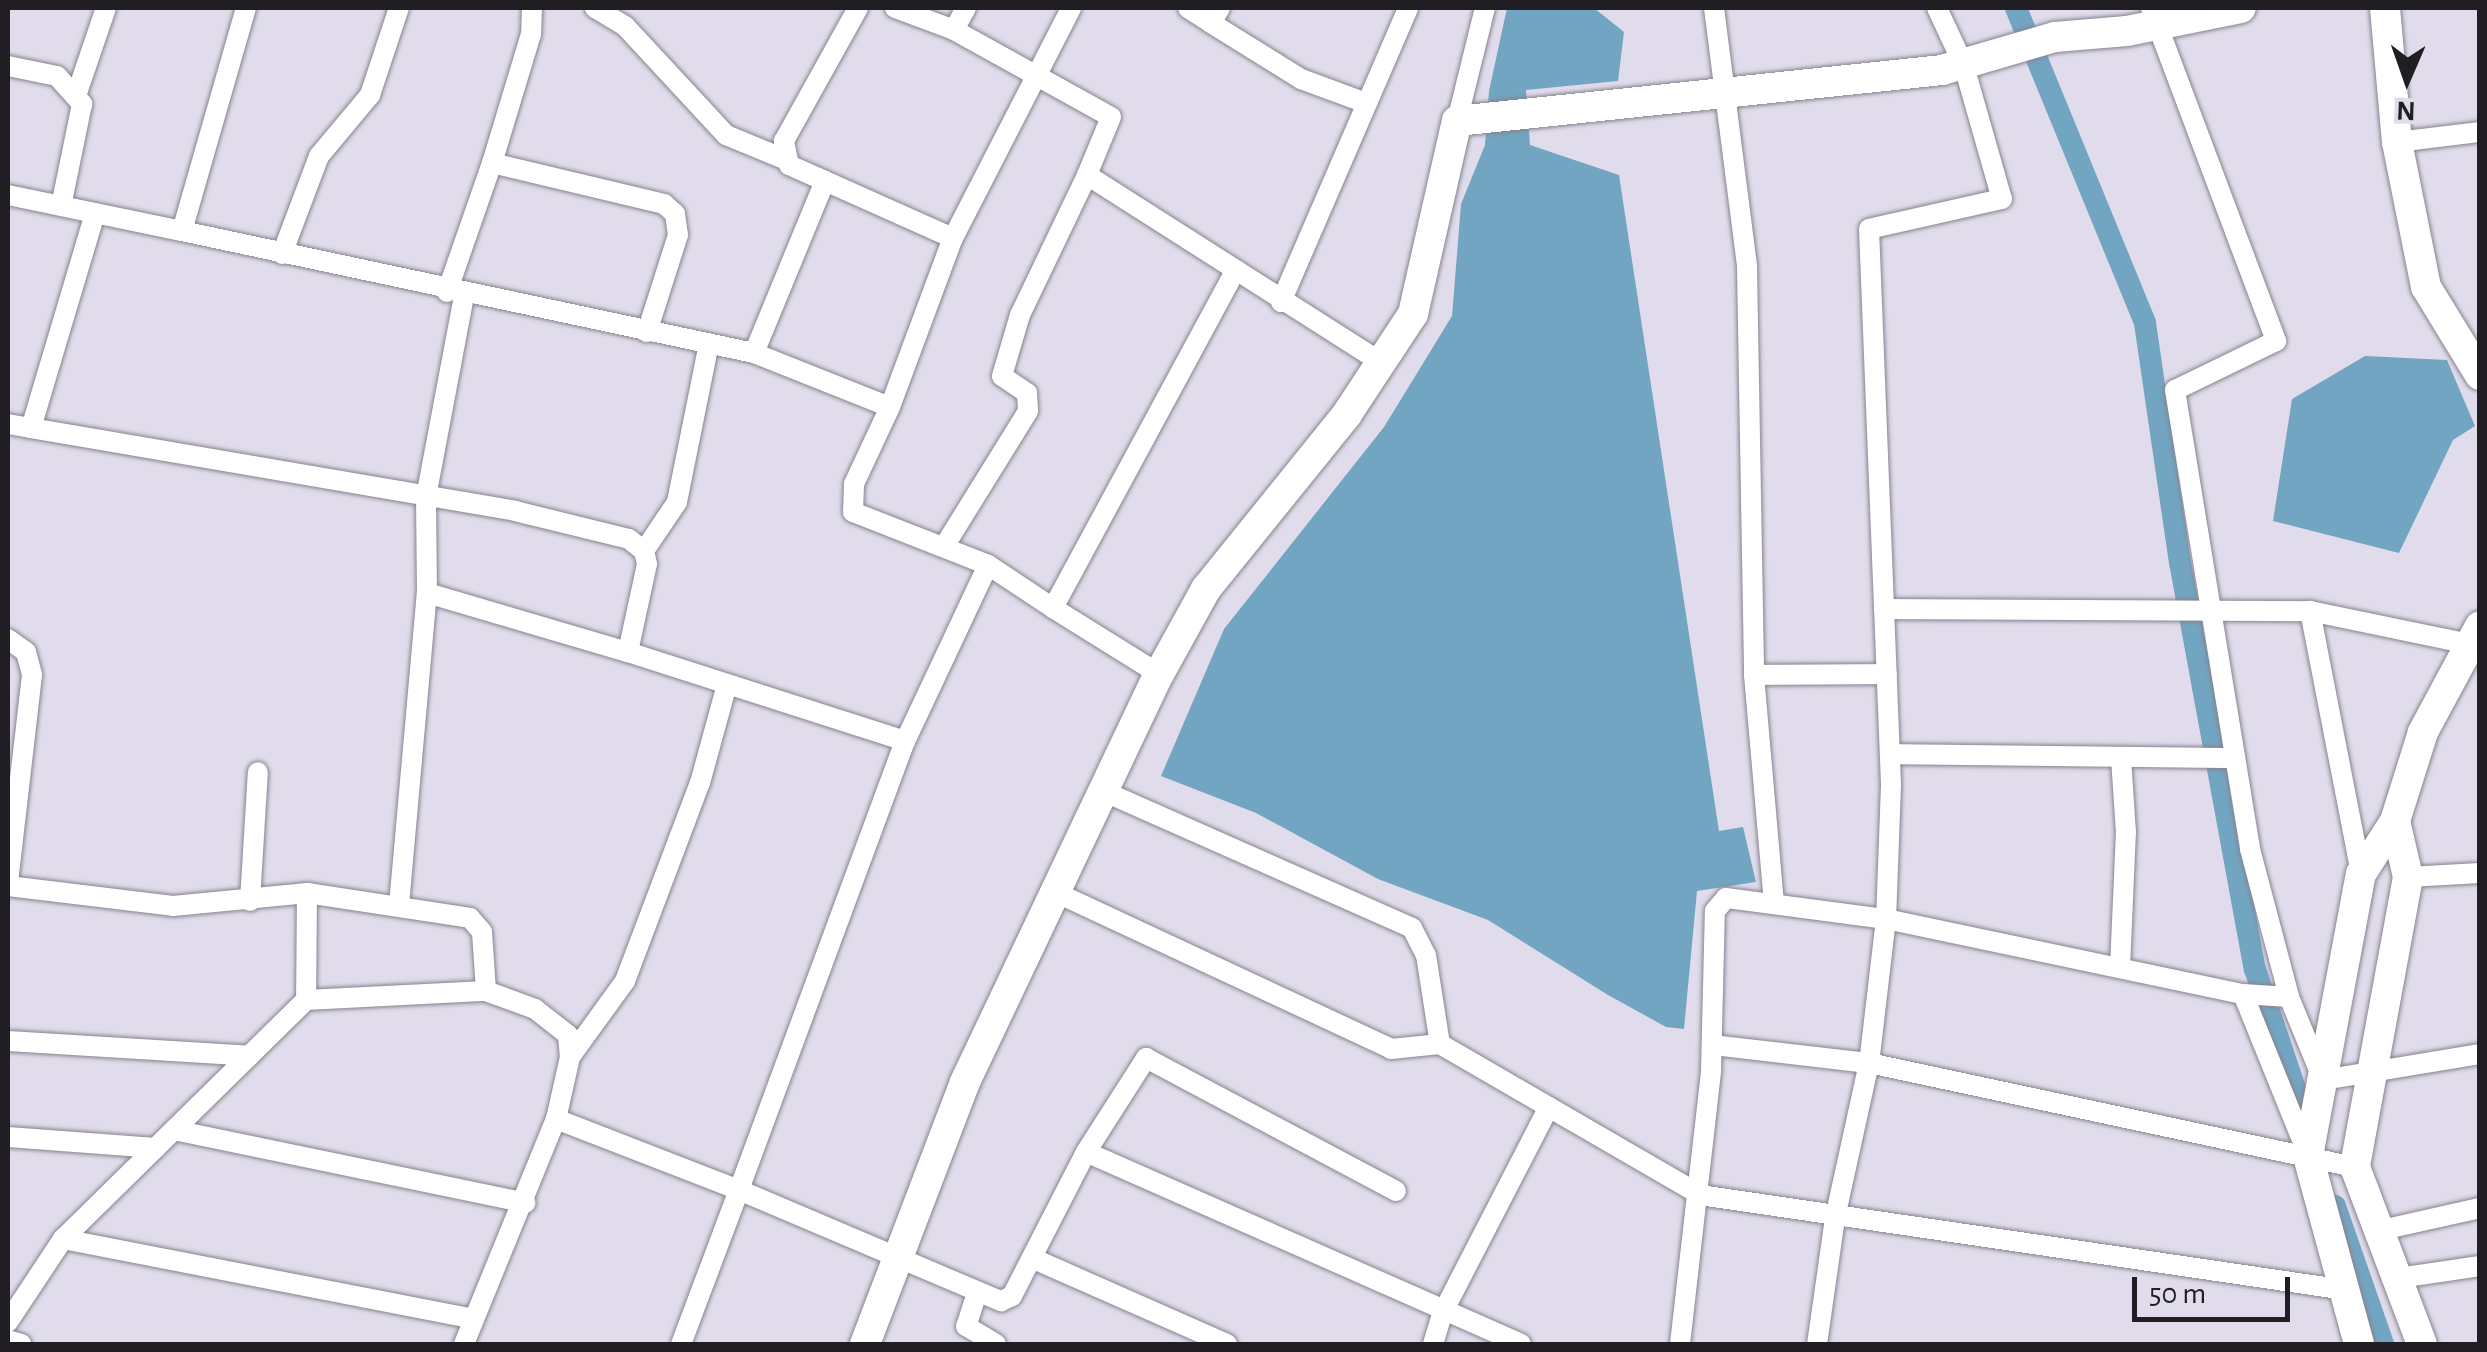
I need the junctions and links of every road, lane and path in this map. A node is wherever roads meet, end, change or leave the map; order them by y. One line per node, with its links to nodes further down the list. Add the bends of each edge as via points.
1 (106, 8): 24 (street)
2 (246, 8): 36 (street)
3 (400, 8): 38 (street, via 370,96 320,156)
4 (532, 8): 30 (street, via 531,34)
5 (596, 8): 29 (street, via 625,26 726,135)
6 (858, 8): 29 (street, via 784,141)
7 (895, 8): 19 (street)
8 (966, 8): 19 (street)
9 (1071, 8): 22 (street)
10 (1188, 8): 17 (street)
11 (1408, 8): 25 (street)
12 (1482, 8): 26 (street)
13 (1714, 8): 23 (street)
14 (1937, 8): 20 (street)
15 (2241, 8): 18 (street)
16 (2385, 8): 28 (street)
17 (1216, 15): 25 (street, via 1301,79)
18 (2155, 16): 20 (street, via 2055,37); 56 (street, via 2276,341 2175,390)
19 (954, 30): 22 (street)
20 (1976, 63): 23 (street); 57 (street, via 2002,199 1869,228)
21 (8, 66): 24 (street, via 57,76)
22 (1039, 74): 31 (street, via 1111,117); 37 (street)
23 (1721, 92): 26 (street); 64 (street, via 1747,266)
24 (77, 93): 34 (street, via 82,120)
25 (1366, 103): 41 (street)
26 (1486, 119): 45 (street, via 1412,314)
27 (2480, 132): 28 (street)
28 (2397, 142): 46 (street, via 2426,287)
29 (784, 159): 32 (street)
30 (492, 163): 40 (street); 42 (street, via 664,204 675,214 678,236)
31 (1087, 175): 39 (street); 51 (street, via 1020,314 1002,376 1026,393 1028,411)
32 (825, 181): 37 (street); 44 (street)
33 (8, 195): 34 (street)
34 (61, 206): 35 (street)
35 (95, 214): 36 (street); 49 (street)
36 (182, 231): 38 (street)
37 (953, 238): 47 (street)
38 (282, 254): 40 (street)
39 (1234, 273): 41 (street); 55 (street)
40 (455, 294): 42 (street); 50 (street)
41 (1281, 302): 45 (street)
42 (648, 332): 43 (street)
43 (709, 344): 44 (street); 52 (street, via 677,502)
44 (754, 353): 47 (street)
45 (1382, 362): 62 (street, via 1206,589)
46 (2480, 375)
47 (890, 407): 51 (street, via 854,484 853,512)
48 (8, 424): 49 (street)
49 (30, 428): 50 (street)
50 (426, 498): 52 (street, via 606,533); 54 (street)
51 (946, 545): 53 (street)
52 (644, 551): 61 (street, via 645,585)
53 (988, 565): 55 (street); 66 (street)
54 (427, 593): 61 (street); 81 (street)
55 (1052, 608): 62 (street)
56 (2210, 608): 57 (street); 58 (street); 69 (street)
57 (1884, 609): 63 (street)
58 (2310, 611): 59 (street); 74 (street)
59 (2474, 635): 72 (street, via 2423,732)
60 (8, 639): 76 (street, via 26,652 32,675)
61 (628, 652): 65 (street)
62 (1159, 674): 71 (street)
63 (1887, 674): 64 (street); 67 (street)
64 (1754, 675): 80 (street)
65 (726, 688): 66 (street); 93 (street, via 700,782 625,981)
66 (904, 741): 104 (street)
67 (1890, 754): 68 (street); 82 (street)
68 (2122, 757): 69 (street); 83 (street)
69 (2234, 758): 86 (street)
70 (258, 772): 79 (street)
71 (1103, 791): 77 (street); 89 (street, via 1412,928 1426,955)
72 (2394, 821): 74 (street); 75 (street)
73 (2480, 873): 75 (street)
74 (2361, 874): 96 (street)
75 (2408, 878): 95 (street)
76 (8, 884): 79 (street, via 129,904)
77 (1055, 892): 89 (street, via 1391,1049); 112 (street, via 966,1082)
78 (307, 893): 79 (street); 81 (street); 87 (street)
79 (250, 900)
80 (1774, 902): 82 (street); 90 (street, via 1718,903)
81 (398, 905): 84 (street, via 470,918 482,932)
82 (1886, 919): 83 (street); 94 (street)
83 (2120, 968): 85 (street)
84 (486, 991): 87 (street); 93 (street, via 558,1022 568,1035)
85 (2244, 994): 86 (street); 103 (street)
86 (2288, 996): 96 (street)
87 (306, 1000): 92 (street)
88 (8, 1041): 92 (street)
89 (1440, 1044): 97 (street)
90 (1713, 1045): 94 (street); 106 (street)
91 (2480, 1054): 95 (street)
92 (250, 1056): 99 (street)
93 (570, 1058): 98 (street)
94 (1869, 1063): 103 (street); 109 (street)
95 (2370, 1071): 96 (street); 103 (street)
96 (2323, 1080): 103 (street)
97 (1549, 1107): 106 (street); 118 (street)
98 (556, 1120): 104 (street); 107 (street)
99 (174, 1130): 101 (street); 107 (street)
100 (8, 1137): 101 (street)
101 (156, 1148): 111 (street)
102 (1086, 1152): 105 (street, via 1146,1058); 113 (street); 118 (street)
103 (2323, 1152): 110 (street); 116 (street)
104 (739, 1190): 112 (street); 124 (street)
105 (1396, 1191)
106 (1700, 1195): 109 (street); 130 (street)
107 (525, 1203): 119 (street)
108 (2480, 1208): 110 (street)
109 (1835, 1218): 116 (street); 131 (street)
110 (2377, 1231): 115 (street)
111 (63, 1239): 119 (street); 120 (street)
112 (896, 1259): 117 (street); 125 (street)
113 (1034, 1259): 117 (street, via 1012,1296 1002,1301); 127 (street)
114 (2480, 1266): 115 (street)
115 (2389, 1270): 116 (street); 133 (street)
116 (2338, 1282): 132 (street)
117 (978, 1294): 126 (street, via 966,1326)
118 (1442, 1314): 128 (street); 129 (street)
119 (469, 1318): 123 (street)
120 (8, 1322)
121 (8, 1340): 122 (street)
122 (21, 1344)
123 (464, 1344)
124 (680, 1344)
125 (865, 1344)
126 (996, 1344)
127 (1227, 1344)
128 (1433, 1344)
129 (1520, 1344)
130 (1680, 1344)
131 (1817, 1344)
132 (2360, 1344)
133 (2422, 1344)

